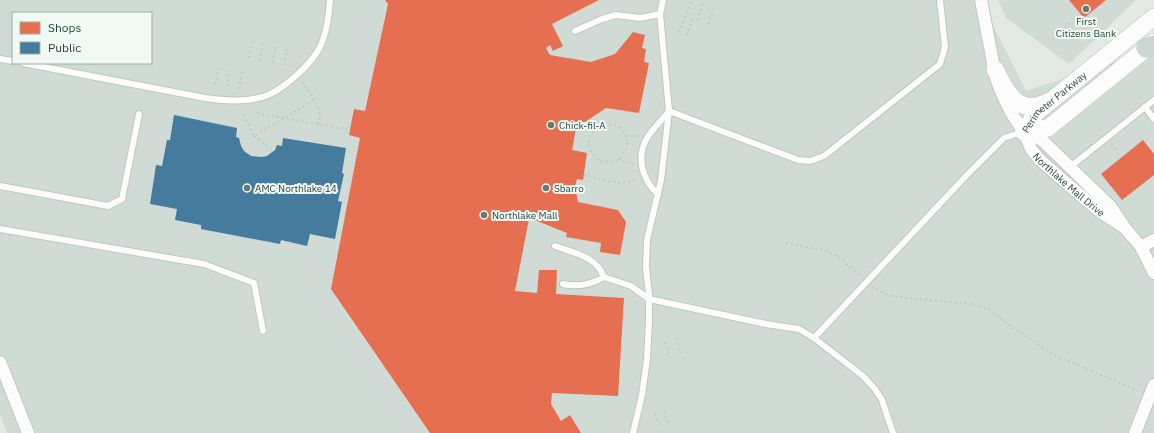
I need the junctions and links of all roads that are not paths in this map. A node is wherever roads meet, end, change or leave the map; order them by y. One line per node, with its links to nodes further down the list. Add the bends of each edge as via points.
1 (330, 0): 11 (lane, via 329,16 320,46 307,65 290,81 268,95 248,100 222,101)
2 (663, 0): 5 (lane)
3 (940, 0): 16 (lane, via 945,47 940,64 824,156 810,161 798,160)
4 (982, 0): 12 (street, Northlake Mall Drive)
5 (660, 14): 7 (lane, via 640,18 616,15); 16 (lane)
6 (1154, 17): 13 (street, Perimeter Parkway)
7 (575, 31)
8 (1151, 45): 19 (street, Perimeter Parkway, via 1048,128)
9 (0, 59): 10 (lane)
10 (12, 61)
11 (27, 64)
12 (995, 69): 13 (street, via 1008,93 1020,104 1034,108); 19 (street, Northlake Mall Drive, via 1003,96)
13 (1053, 99): 19 (street, Perimeter Parkway, via 1036,113)
14 (1154, 100): 15 (lane)
15 (1145, 107): 18 (lane); 20 (lane)
16 (669, 111): 22 (lane); 22 (lane, via 647,138 641,162 643,175)
17 (138, 114): 21 (lane, via 122,199 108,206)
18 (1154, 119)
19 (1024, 132): 20 (street, Northlake Mall Drive, via 1042,140); 23 (street, Northlake Mall Drive, via 1031,149 1040,160 1102,213); 33 (lane, via 1004,138)
20 (1070, 167): 23 (street, Northlake Mall Drive, via 1110,206)
21 (0, 186)
22 (658, 194): 31 (lane, via 647,240)
23 (1125, 228): 27 (street, Northlake Mall Drive)
24 (0, 229): 32 (lane, via 204,264 254,283)
25 (1154, 240): 27 (street)
26 (555, 246): 29 (lane, via 594,262 601,268)
27 (1141, 247): 28 (street, Northlake Mall Drive)
28 (1154, 273)
29 (604, 277): 30 (lane, via 590,284); 31 (lane, via 631,286)
30 (563, 284)
31 (649, 299): 33 (lane, via 799,329); 37 (lane, via 647,359)
32 (263, 332)
33 (814, 338): 38 (lane, via 863,376 875,389 882,400)
34 (0, 362): 36 (street)
35 (1154, 385): 39 (street)
36 (28, 433)
37 (633, 433)
38 (893, 433)
39 (1135, 433)

